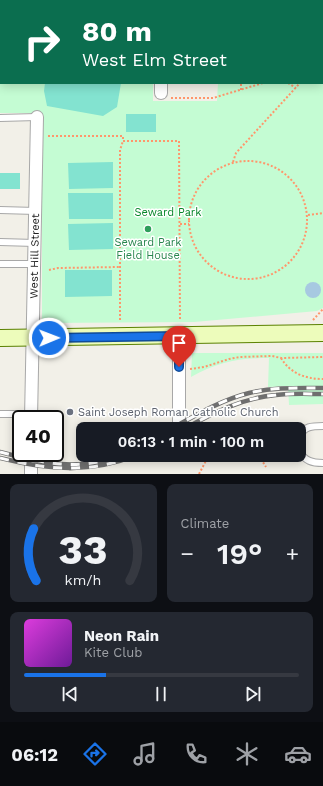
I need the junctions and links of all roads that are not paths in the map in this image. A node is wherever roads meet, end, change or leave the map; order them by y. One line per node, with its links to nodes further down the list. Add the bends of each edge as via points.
1 (37, 117): 2 (lane); 4 (street, West Hill Street)
2 (0, 118)
3 (0, 210): 4 (lane)
4 (36, 210): 6 (street, West Hill Street)
5 (0, 242): 6 (lane)
6 (35, 243): 8 (street, West Hill Street)
7 (0, 264): 8 (lane)
8 (35, 264): 12 (street, West Hill Street)
9 (179, 328): 10 (street); 12 (street); 16 (street)
10 (323, 333)
11 (0, 338): 12 (street)
12 (32, 338): 13 (street, West Hill Street)
13 (31, 410)
14 (0, 414): 15 (lane)
15 (12, 415)
16 (179, 422)
17 (323, 426): 18 (lane)
18 (306, 428)
19 (306, 460): 21 (lane)
20 (31, 462): 22 (street)
21 (323, 463)
22 (31, 474)

